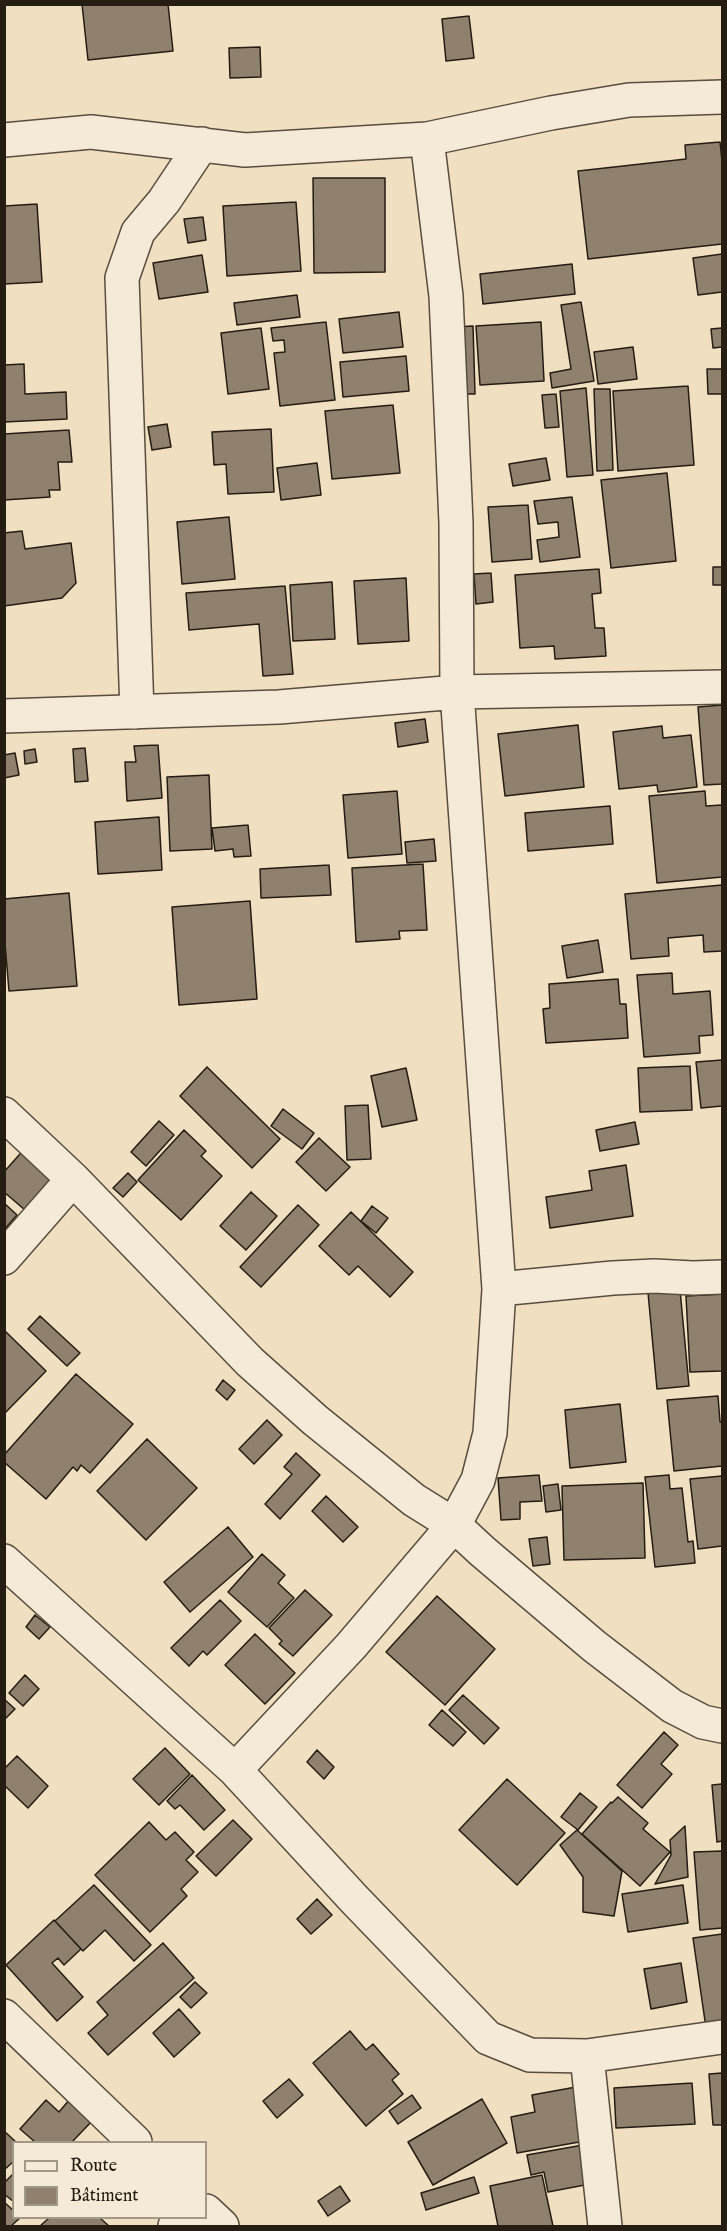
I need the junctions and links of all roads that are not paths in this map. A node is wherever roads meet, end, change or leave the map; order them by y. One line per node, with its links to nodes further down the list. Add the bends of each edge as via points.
1 (723, 98): 2 (street, via 629,100 550,112)
2 (428, 139): 4 (street, via 245,150); 6 (street, via 446,296 456,523)
3 (4, 140): 4 (street, via 91,132)
4 (202, 144): 7 (street, via 138,232 122,278)
5 (723, 687): 6 (street)
6 (457, 692): 7 (street, via 279,707); 13 (street)
7 (137, 712): 8 (street)
8 (4, 716)
9 (4, 1114): 10 (street)
10 (73, 1179): 11 (street); 14 (street, via 250,1362 414,1500)
11 (4, 1258)
12 (723, 1277): 13 (street, via 613,1278)
13 (499, 1289): 14 (street, via 490,1433 478,1480)
14 (454, 1525): 16 (street, via 594,1646 672,1706 704,1722); 17 (street, via 351,1646)
15 (4, 1561): 17 (street)
16 (723, 1726)
17 (235, 1770): 20 (street, via 488,2038 530,2055)
18 (4, 2016): 21 (street)
19 (723, 2037): 20 (street)
20 (587, 2056): 24 (street)
21 (134, 2141)
22 (207, 2212): 23 (street)
23 (222, 2226)
24 (605, 2226)

